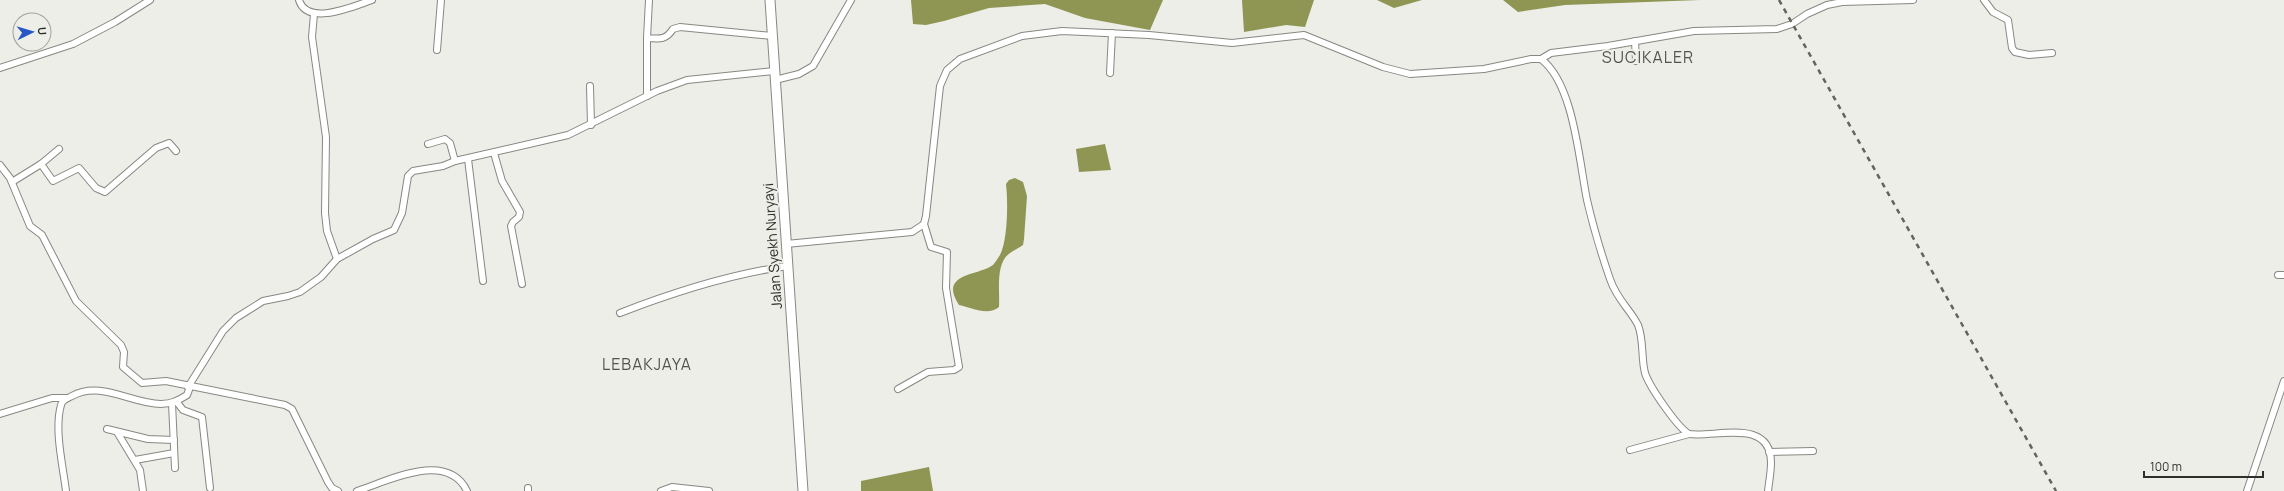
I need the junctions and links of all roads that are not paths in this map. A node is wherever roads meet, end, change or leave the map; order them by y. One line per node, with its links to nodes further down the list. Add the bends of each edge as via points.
1 (150, 0): 19 (street, via 73,44)
2 (299, 0): 10 (street, via 307,12)
3 (372, 0): 10 (street, via 336,12)
4 (441, 0): 15 (street)
5 (649, 0): 13 (street)
6 (770, 0): 12 (main road, Jalan Syekh Nuryayi)
7 (851, 0): 21 (street, via 813,66 798,74)
8 (1914, 0): 14 (street, via 1842,2 1827,5 1777,29 1694,31)
9 (1984, 0): 16 (street, via 1993,12 2008,20 2014,51 2029,55)
10 (314, 14): 36 (street, via 312,37 326,137 325,213)
11 (1112, 33): 17 (street, via 1232,43 1304,35 1375,64 1410,74 1484,70 1530,58); 20 (street); 34 (street, via 1062,31 1022,36 954,63 943,77 940,86)
12 (772, 36): 13 (street, via 680,27 673,29 664,39); 21 (main road, Jalan Syekh Nuryayi)
13 (648, 38): 23 (street)
14 (1635, 41): 17 (street, via 1551,53); 18 (street)
15 (437, 50)
16 (2052, 53)
17 (1541, 59): 49 (street, via 1555,74 1563,91 1576,135 1594,224 1615,293 1638,325 1645,374 1662,403)
18 (1636, 61)
19 (0, 68)
20 (1110, 73)
21 (775, 76): 23 (street, via 691,79); 35 (main road, Jalan Syekh Nuryayi)
22 (590, 86): 24 (street)
23 (647, 96): 24 (street)
24 (591, 125): 28 (street, via 562,138)
25 (428, 144): 30 (street, via 445,139 450,143)
26 (59, 149): 31 (street)
27 (176, 151): 31 (street, via 169,143 156,148 105,192 96,188 79,168 53,181)
28 (494, 153): 29 (street); 39 (street, via 502,180 520,212 511,226)
29 (468, 159): 30 (street); 38 (street)
30 (455, 161): 36 (street, via 443,166 413,171 408,176 402,214 394,230)
31 (41, 164): 33 (street)
32 (0, 165): 33 (street)
33 (12, 182): 43 (street, via 26,220 33,230 42,235 76,301 122,347 125,369 142,383 166,381)
34 (924, 224): 35 (street, via 912,232); 42 (street, via 931,247 947,252 946,288 959,367 954,370 928,372)
35 (786, 244): 37 (main road, Jalan Syekh Nuryayi)
36 (337, 259): 43 (street, via 321,277 300,292 263,301 236,318 223,331)
37 (788, 266): 40 (street, via 736,274 655,299); 65 (main road, Jalan Syekh Nuryayi)
38 (483, 281)
39 (522, 284)
40 (620, 313)
41 (2284, 381): 67 (street)
42 (898, 389)
43 (188, 390): 45 (street); 60 (street, via 292,409 328,482)
44 (67, 398): 45 (street, via 88,390 104,391 160,404); 46 (street, via 52,398); 58 (street, via 61,404 59,422)
45 (174, 402): 50 (street); 57 (street, via 183,410 202,417)
46 (0, 414)
47 (107, 429): 48 (street)
48 (117, 432): 50 (street, via 148,439); 55 (street)
49 (1689, 434): 51 (street); 53 (street, via 1750,433 1761,440)
50 (174, 440): 54 (street)
51 (1630, 450)
52 (1813, 451): 53 (street)
53 (1769, 452): 66 (street, via 1771,462)
54 (174, 453): 55 (street); 56 (street)
55 (135, 460): 59 (street, via 140,470)
56 (175, 468)
57 (210, 488)
58 (66, 491)
59 (143, 491)
60 (338, 491)
61 (357, 491): 62 (street, via 411,472 430,470 448,472 456,476)
62 (467, 491)
63 (661, 491): 64 (street, via 672,487)
64 (709, 491)
65 (803, 491)
66 (1768, 491)
67 (2247, 491)

